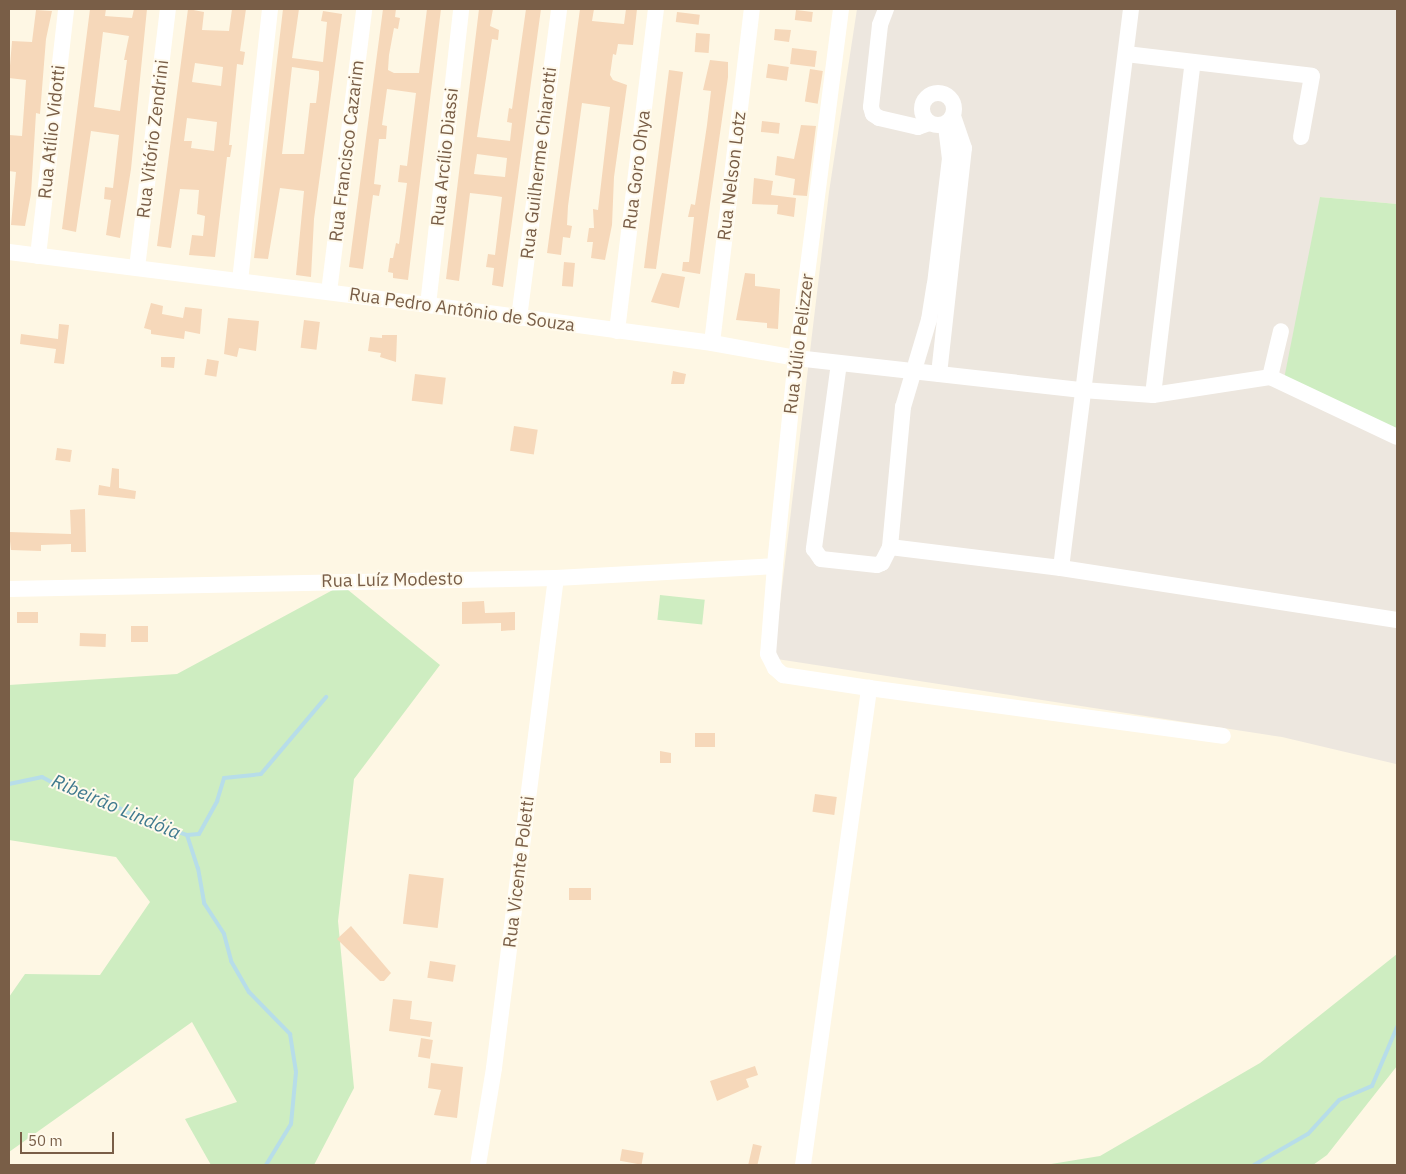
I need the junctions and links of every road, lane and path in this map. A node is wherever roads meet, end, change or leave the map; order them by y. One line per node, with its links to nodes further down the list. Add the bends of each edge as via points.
1 (66, 9): 17 (street, Rua Atílio Vidotti)
2 (168, 9): 18 (street, Rua Vitório Zendrini)
3 (270, 9): 19 (street)
4 (364, 9): 20 (street, Rua Francisco Cazarim)
5 (462, 9): 21 (street, Rua Arcílio Diassi)
6 (559, 9): 22 (street, Rua Guilherme Chiarotti)
7 (656, 9): 23 (street, Rua Goro Ohya)
8 (752, 9): 25 (street, Rua Nelson Lotz)
9 (841, 9): 26 (street, Rua Júlio Pelizzer)
10 (886, 9): 14 (street, via 880,25 871,107 873,114 918,127)
11 (1131, 9): 12 (street)
12 (1126, 54): 13 (street); 31 (street)
13 (1193, 62): 15 (street, via 1312,76); 32 (street)
14 (943, 121): 28 (street, via 950,159 935,284); 29 (street, via 964,148)
15 (1301, 137)
16 (9, 252): 17 (street, Rua Pedro Antônio de Souza)
17 (38, 256): 18 (street, Rua Pedro Antônio de Souza)
18 (137, 268): 19 (street, Rua Pedro Antônio de Souza)
19 (240, 282): 20 (street, Rua Pedro Antônio de Souza)
20 (329, 292): 21 (street, Rua Pedro Antônio de Souza)
21 (428, 305): 22 (street, Rua Pedro Antônio de Souza)
22 (519, 318): 23 (street, Rua Pedro Antônio de Souza)
23 (617, 331): 25 (street, Rua Pedro Antônio de Souza)
24 (1281, 331): 30 (street)
25 (712, 343): 26 (street, Rua Pedro Antônio de Souza)
26 (796, 358): 27 (street, Rua Pedro Antônio de Souza); 35 (street, Rua Júlio Pelizzer)
27 (839, 363): 28 (street, Rua Pedro Antônio de Souza); 34 (street, via 814,548 820,559 877,565 882,563)
28 (914, 372): 29 (street, Rua Pedro Antônio de Souza); 34 (street, via 903,407)
29 (939, 374): 31 (street, Rua Pedro Antônio de Souza)
30 (1270, 377): 32 (street, Rua Pedro Antônio de Souza); 33 (street)
31 (1082, 390): 32 (street, Rua Pedro Antônio de Souza); 36 (street)
32 (1153, 396)
33 (1397, 437)
34 (890, 547): 36 (street)
35 (774, 566): 37 (street, Rua Luíz Modesto); 40 (street, Rua Júlio Pelizzer, via 768,654 775,668 783,674)
36 (1061, 568): 39 (street)
37 (556, 578): 38 (street, Rua Luíz Modesto); 42 (street, Rua Vicente Poletti, via 494,1068)
38 (9, 589)
39 (1397, 620)
40 (869, 688): 41 (street); 43 (street)
41 (1223, 736)
42 (478, 1165)
43 (803, 1165)

